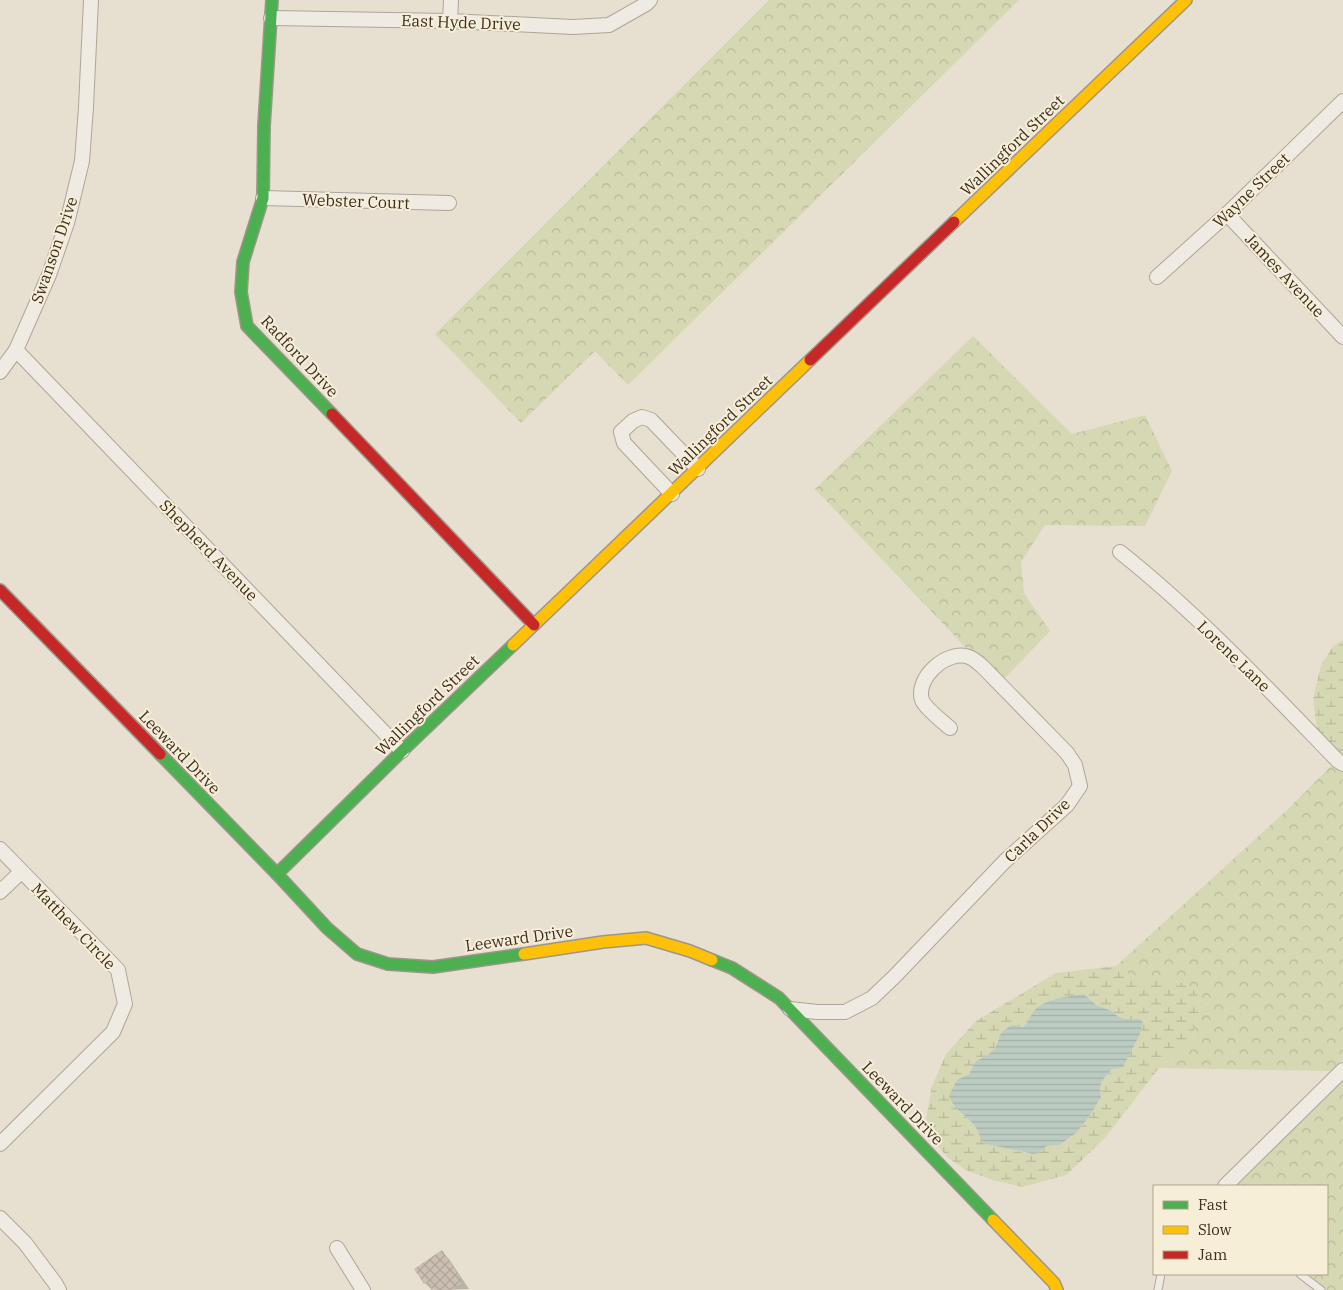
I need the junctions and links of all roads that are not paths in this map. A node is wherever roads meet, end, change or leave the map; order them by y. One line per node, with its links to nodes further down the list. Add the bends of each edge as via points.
1 (91, 0): 14 (street, Swanson Drive, via 82,161 67,223)
2 (272, 0): 6 (street, Radford Drive)
3 (451, 0): 7 (street)
4 (1186, 0): 16 (street, Wallingford Street)
5 (648, 2): 7 (street, East Hyde Drive, via 609,25 573,27)
6 (272, 18): 7 (street, East Hyde Drive); 9 (street, Radford Drive, via 264,126)
7 (450, 21)
8 (1343, 101): 11 (street, Wayne Street)
9 (263, 198): 10 (street, Webster Court); 20 (street, Radford Drive, via 243,262 241,292 247,326)
10 (449, 203)
11 (1227, 214): 12 (street, Wayne Street); 13 (street, James Avenue)
12 (1157, 276)
13 (1343, 337)
14 (16, 350): 15 (street, Swanson Drive); 22 (street, Shepherd Avenue)
15 (0, 372)
16 (698, 469): 17 (street, Wallingford Street); 17 (street, via 651,420 633,421 622,432 624,443)
17 (672, 494): 20 (street, Wallingford Street)
18 (1120, 552): 23 (street, Lorene Lane, via 1188,610)
19 (0, 590): 26 (street, Leeward Drive)
20 (534, 625): 22 (street, Wallingford Street)
21 (950, 728): 28 (street, Carla Drive, via 923,702 920,690 935,665 955,656 969,656 1066,753 1075,765 1080,786 1067,805 1005,861 872,998 845,1012)
22 (402, 751): 26 (street, Wallingford Street)
23 (1343, 764)
24 (0, 849): 25 (street, Matthew Circle)
25 (22, 872): 27 (street); 30 (street, Matthew Circle, via 118,970 126,1004 113,1032)
26 (277, 874): 28 (street, Leeward Drive, via 327,928 357,954 388,964 433,966 646,938 732,968 779,998)
27 (0, 892)
28 (790, 1009): 38 (street, Leeward Drive)
29 (1343, 1070): 31 (street)
30 (0, 1144)
31 (1226, 1185)
32 (0, 1218): 36 (street, via 25,1243)
33 (337, 1248): 37 (street)
34 (1161, 1275): 39 (lane)
35 (1301, 1275): 40 (lane)
36 (59, 1290)
37 (363, 1290)
38 (1057, 1290)
39 (1158, 1290)
40 (1321, 1290)

